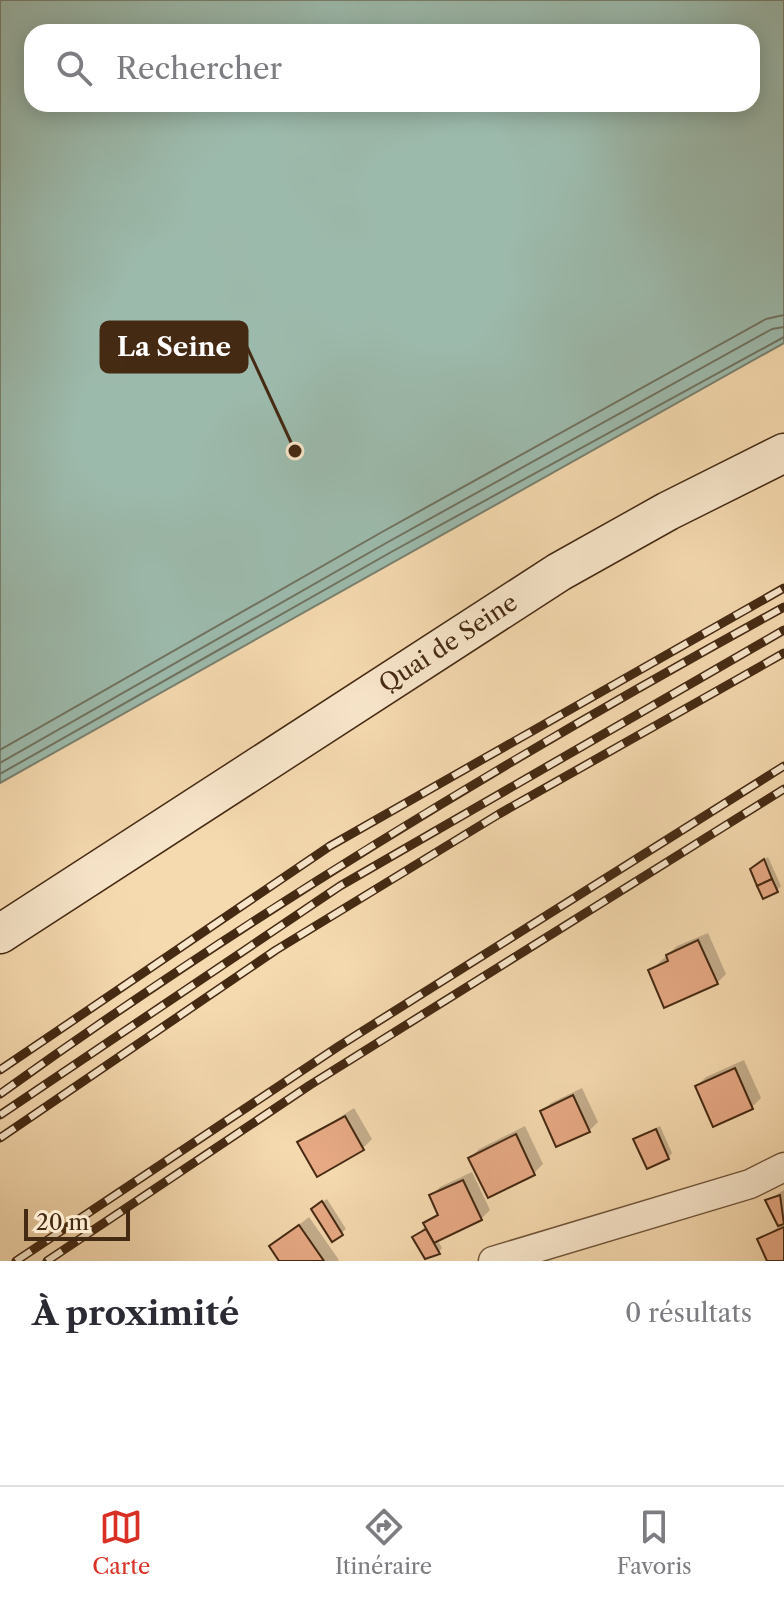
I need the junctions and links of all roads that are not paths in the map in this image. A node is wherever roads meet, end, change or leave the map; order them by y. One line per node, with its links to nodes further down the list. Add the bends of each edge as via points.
1 (784, 453): 2 (main road, Quai de Seine, via 559,572)
2 (0, 934)
3 (784, 1167): 4 (street, via 750,1184)
4 (493, 1261)

